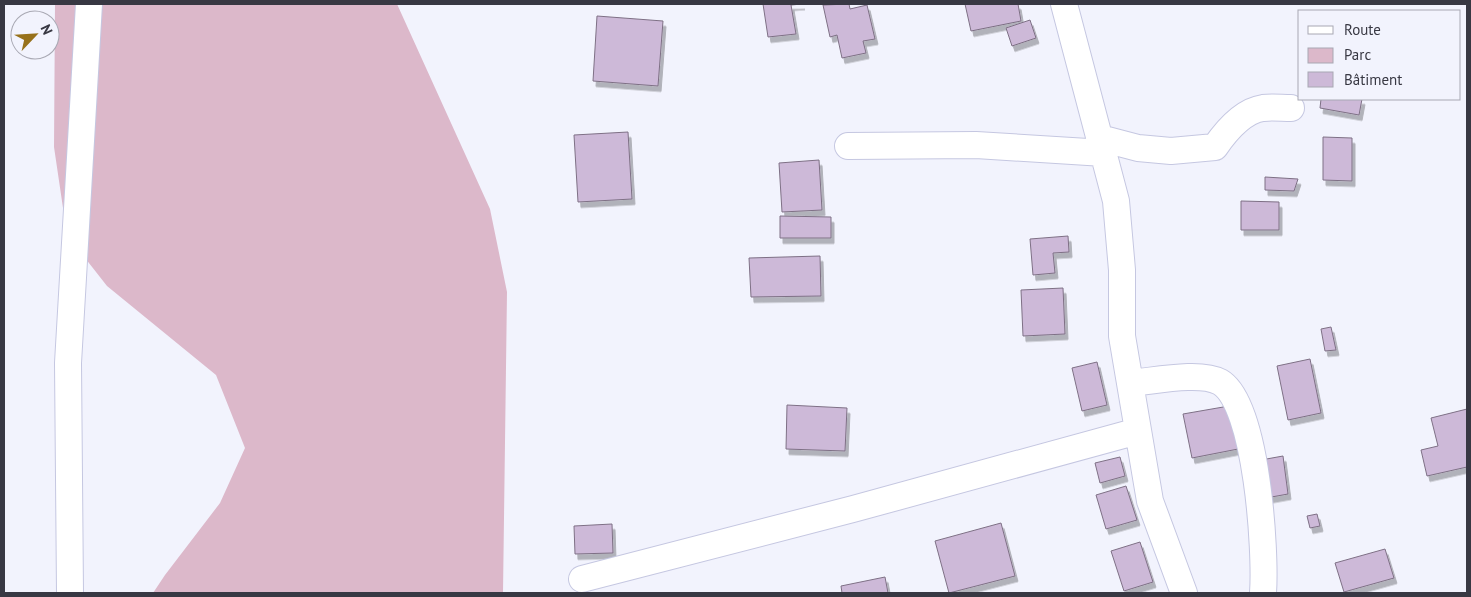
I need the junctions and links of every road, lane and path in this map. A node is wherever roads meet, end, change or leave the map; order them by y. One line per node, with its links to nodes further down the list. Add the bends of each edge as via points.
1 (89, 4): 9 (street, via 68,363)
2 (1064, 4): 5 (street)
3 (1291, 108): 5 (street, via 1262,108 1249,114 1228,129 1214,147 1171,151)
4 (848, 146): 5 (street)
5 (1102, 146): 6 (street, via 1116,202 1122,270 1122,336)
6 (1130, 383): 7 (street); 11 (street, via 1206,376 1221,382 1234,395 1252,449 1261,520)
7 (1138, 431): 8 (street, via 853,510); 10 (street, via 1150,501)
8 (582, 579)
9 (70, 593)
10 (1184, 593)
11 (1263, 593)

